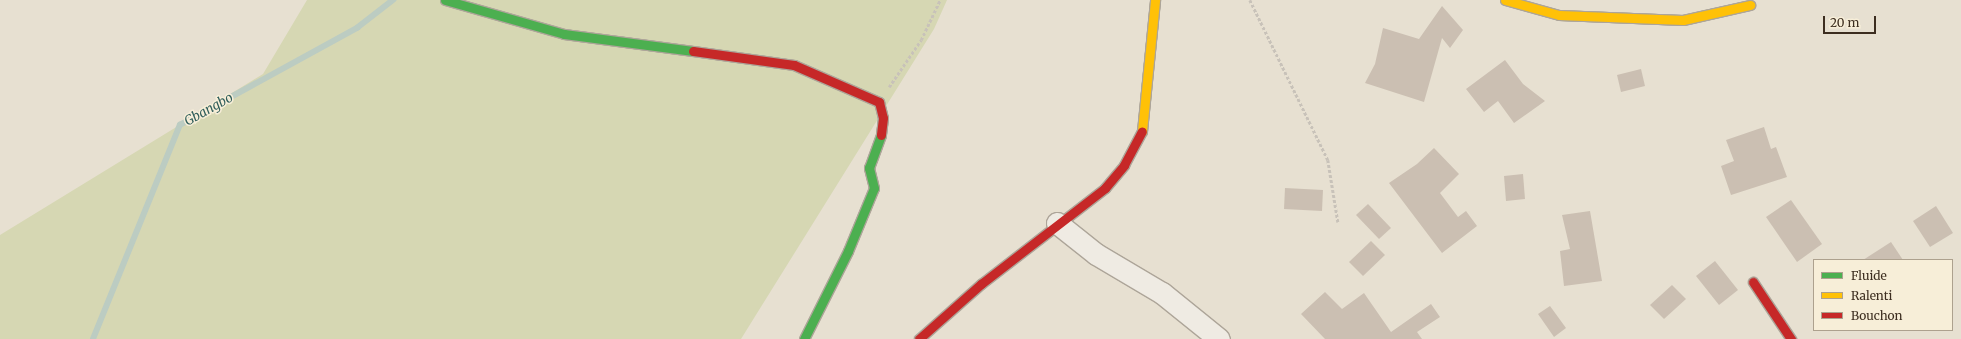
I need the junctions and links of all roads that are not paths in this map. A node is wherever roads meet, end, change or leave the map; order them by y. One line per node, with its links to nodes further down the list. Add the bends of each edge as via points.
1 (445, 0): 7 (street, via 564,34 794,65 879,102 883,118 882,134 869,168 874,188 848,251)
2 (1155, 0): 5 (street, via 1150,83 1140,137 1124,165 1105,188)
3 (1505, 0): 4 (street, via 1559,15 1683,20)
4 (1750, 6)
5 (1058, 223): 8 (street); 9 (street, via 1096,254 1162,293)
6 (1753, 282): 10 (street)
7 (804, 339)
8 (919, 339)
9 (1219, 339)
10 (1791, 339)

